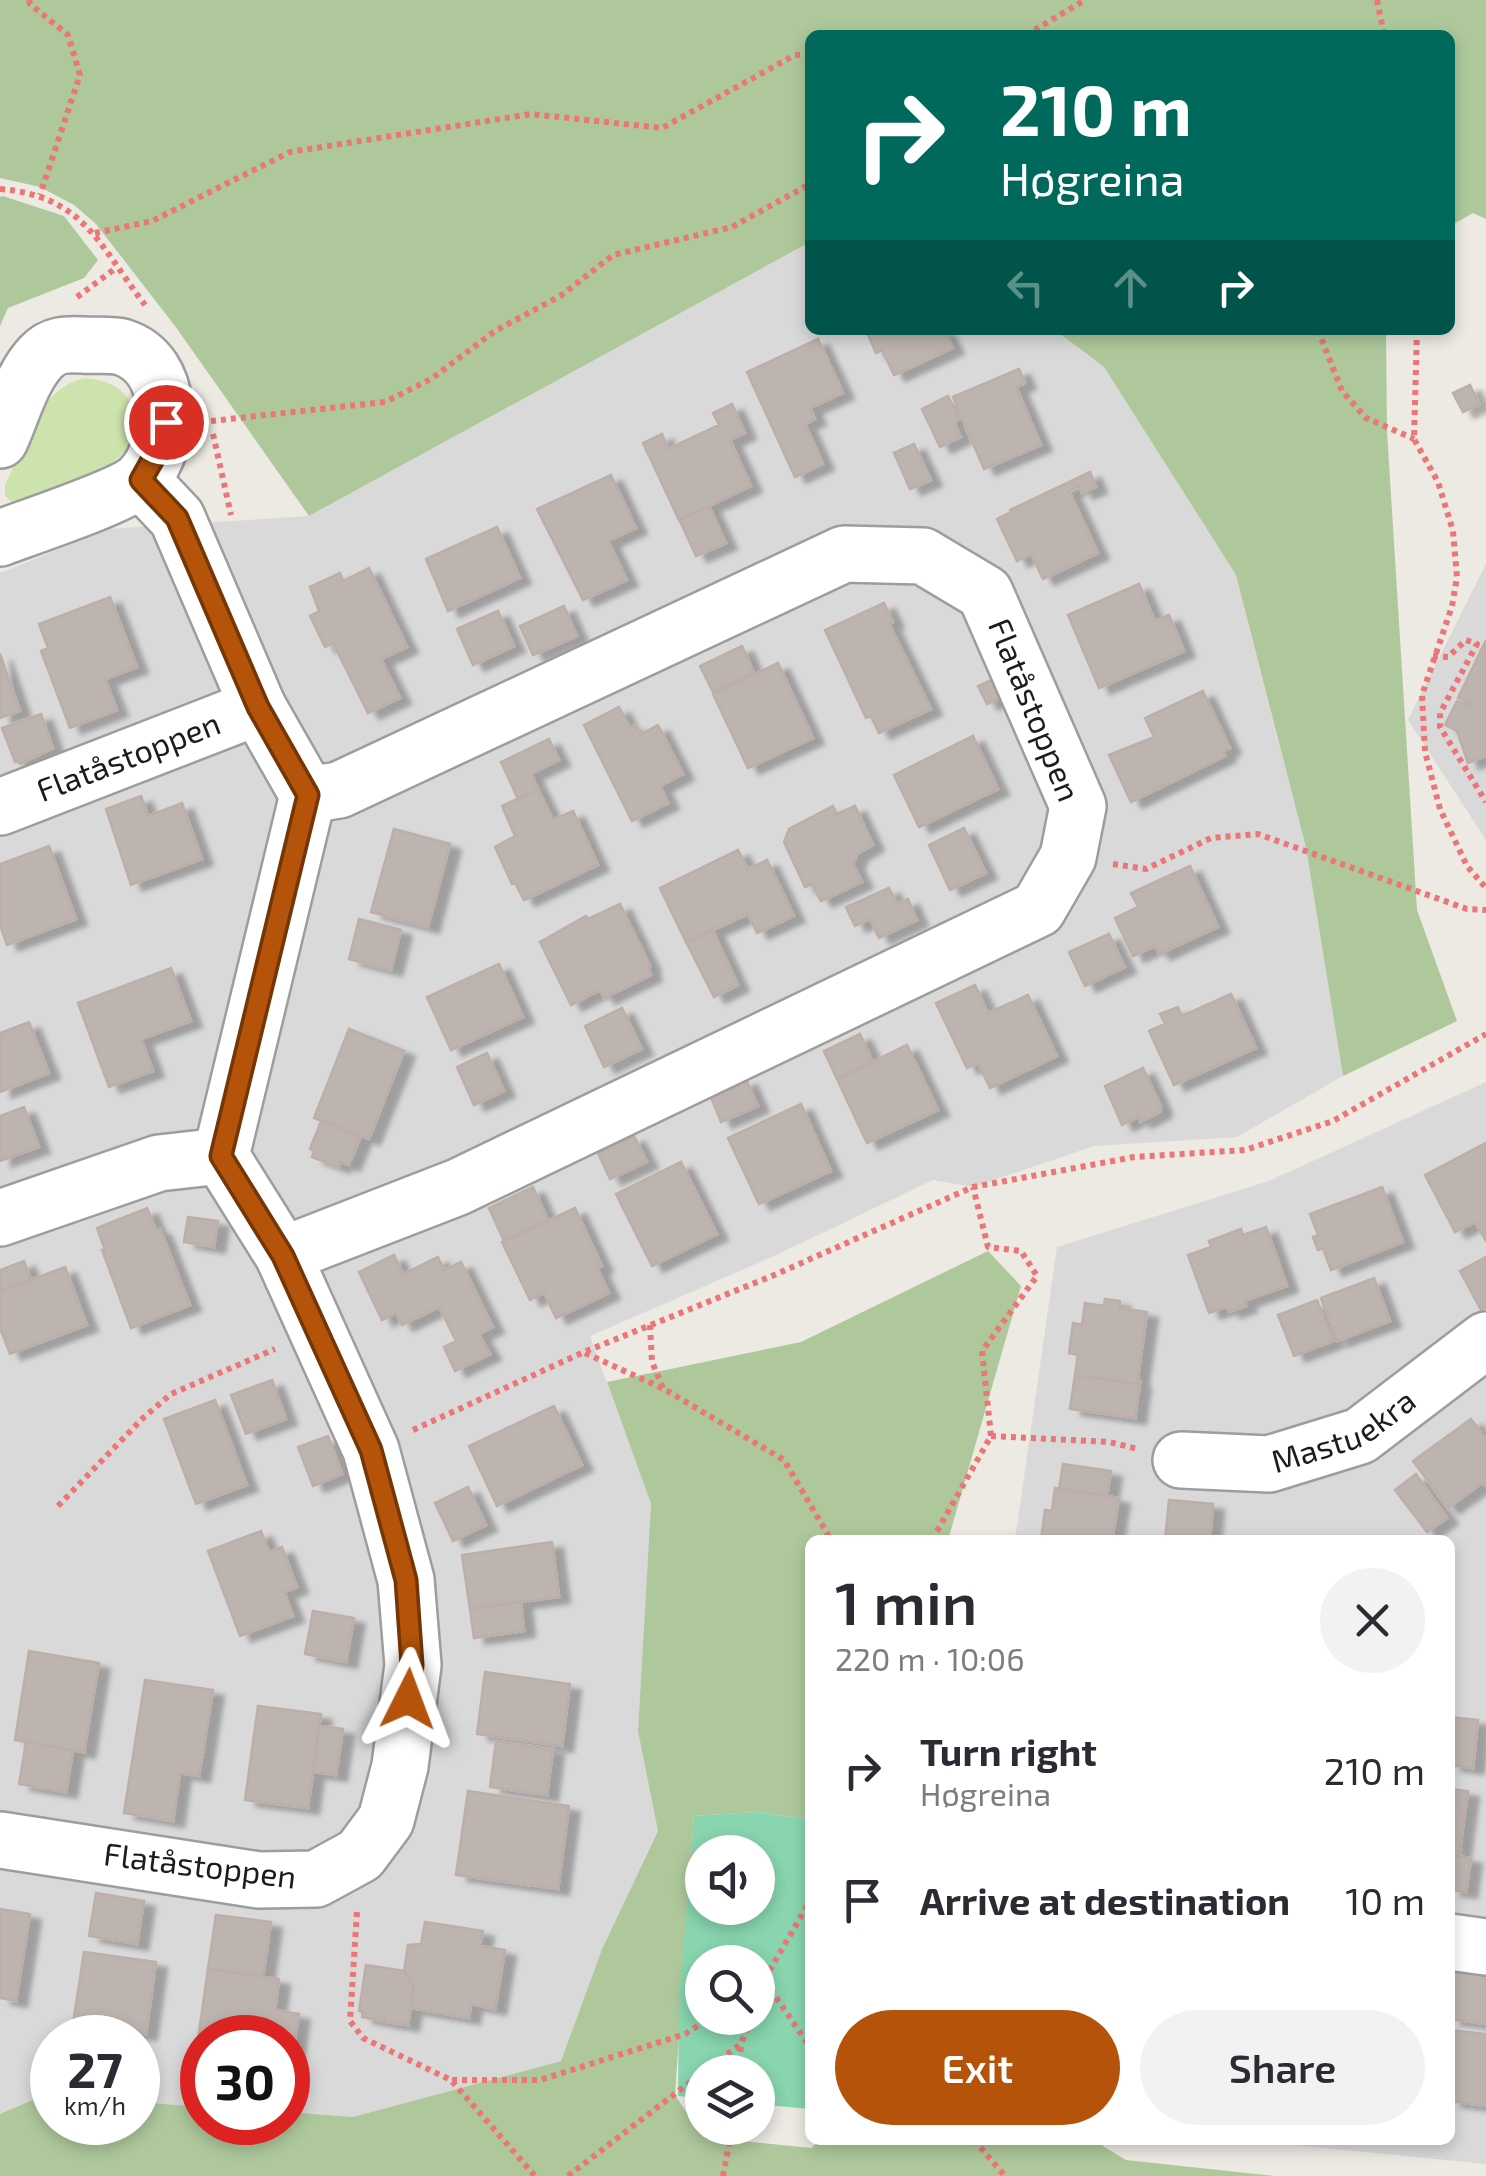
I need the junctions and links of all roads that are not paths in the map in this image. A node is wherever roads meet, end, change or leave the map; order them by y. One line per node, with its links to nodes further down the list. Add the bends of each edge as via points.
1 (0, 440): 2 (street, via 42,356 61,344 122,347 145,362 164,393 166,422)
2 (141, 480): 3 (street); 4 (street, Flatåstoppen, via 177,518)
3 (0, 538)
4 (258, 707): 5 (street, Flatåstoppen); 6 (street, Flatåstoppen)
5 (308, 795): 7 (street); 9 (street, Flatåstoppen, via 340,790 844,554 923,556 985,593 1078,806 1068,857 1038,909 458,1187)
6 (0, 807)
7 (221, 1156): 8 (street, via 159,1163); 9 (street, Flatåstoppen)
8 (0, 1218)
9 (283, 1256): 12 (street, Flatåstoppen, via 371,1450 406,1580 412,1665 386,1820 360,1856 316,1879 259,1880)
10 (1486, 1340): 11 (street, Mastuekra, via 1360,1436 1269,1464)
11 (1181, 1460)
12 (0, 1840)
13 (1455, 1943): 14 (street)
14 (1486, 1947)

